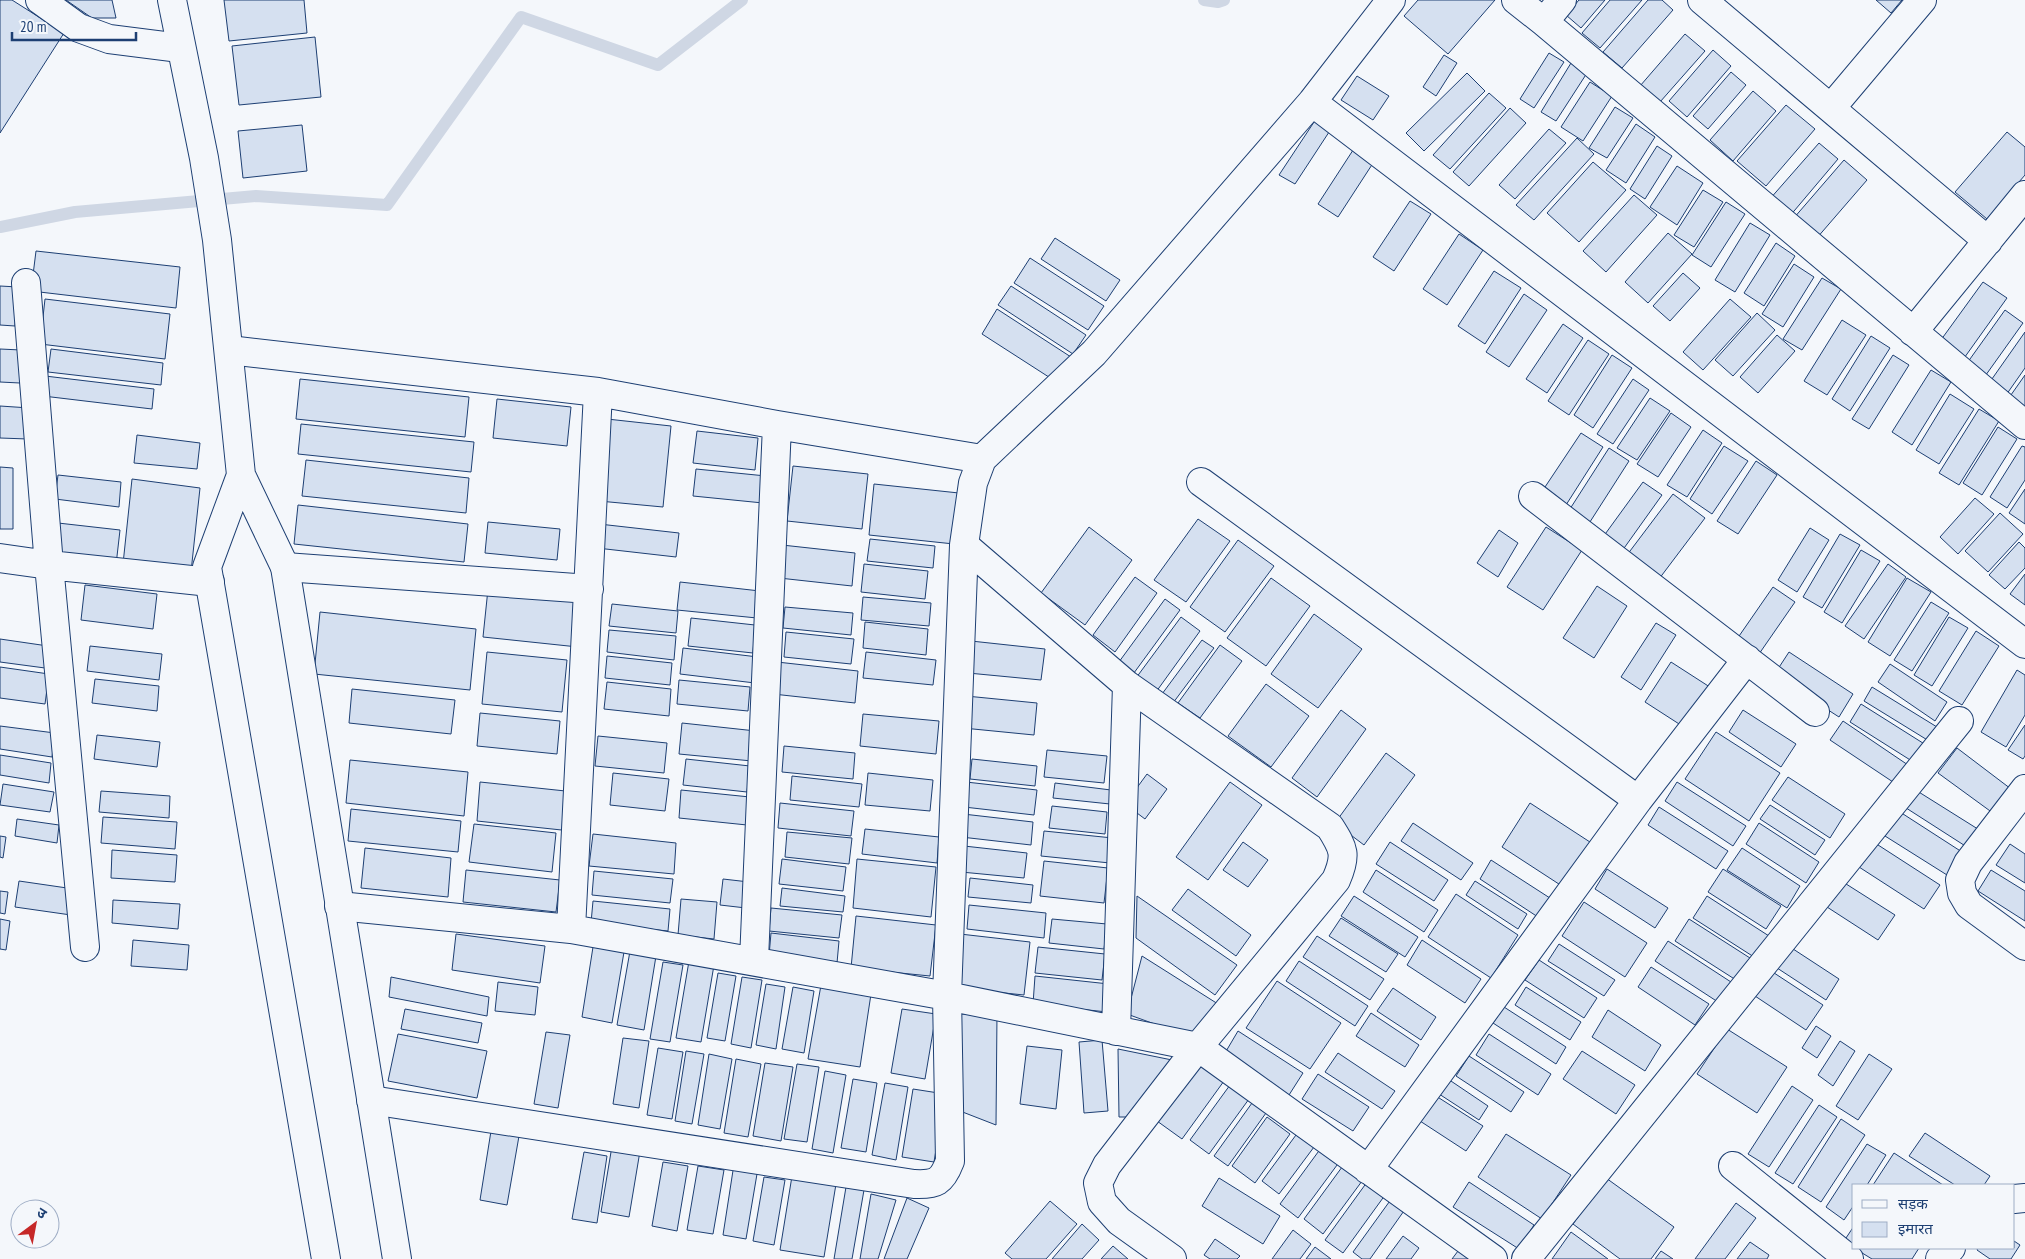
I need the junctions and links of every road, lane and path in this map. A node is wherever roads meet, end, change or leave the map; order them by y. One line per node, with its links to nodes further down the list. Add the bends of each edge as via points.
1 (40, 0): 9 (street, via 79,28 109,39)
2 (172, 0): 9 (street)
3 (1391, 0): 10 (street)
4 (1516, 0): 8 (street)
5 (1562, 0): 8 (street)
6 (1702, 0): 11 (street)
7 (1922, 0): 11 (street)
8 (1544, 22): 15 (street)
9 (180, 48): 16 (street, via 204,158)
10 (1312, 102): 20 (street, via 1094,353); 30 (street)
11 (1831, 108): 13 (street)
12 (2025, 194): 13 (street)
13 (1988, 241): 15 (street)
14 (26, 283): 26 (street)
15 (1913, 332): 19 (street)
16 (229, 350): 17 (street); 21 (street)
17 (598, 392): 18 (street); 29 (street)
18 (777, 425): 20 (street); 41 (street)
19 (2025, 425)
20 (982, 458): 24 (street, via 973,483)
21 (241, 475): 27 (street); 28 (street, via 207,567)
22 (1201, 482): 36 (street)
23 (1533, 496): 31 (street)
24 (964, 545): 32 (street); 42 (street)
25 (0, 558): 26 (street)
26 (49, 565): 28 (street); 40 (street)
27 (285, 567): 29 (street); 37 (street)
28 (210, 582): 49 (street)
29 (589, 589): 38 (street)
30 (2025, 644)
31 (1747, 659): 33 (street); 36 (street)
32 (1127, 685): 43 (street); 44 (street, via 1330,827 1342,846 1343,866 1336,880)
33 (1815, 712)
34 (1959, 721): 53 (street)
35 (2025, 789): 39 (street, via 1968,863 1960,880 1962,893 1969,905)
36 (1638, 800): 47 (street)
37 (338, 906): 38 (street); 45 (street)
38 (571, 929): 41 (street)
39 (2025, 946)
40 (85, 947)
41 (754, 960): 42 (street)
42 (947, 996): 43 (street); 45 (street, via 950,1161 944,1175 932,1185)
43 (1116, 1031): 44 (street)
44 (1198, 1047): 47 (street); 51 (street, via 1107,1165 1098,1183 1102,1202 1119,1221)
45 (371, 1100): 50 (street)
46 (1733, 1166): 54 (street)
47 (1368, 1170): 52 (street)
48 (1950, 1249): 55 (street)
49 (326, 1259)
50 (398, 1259)
51 (1172, 1259)
52 (1493, 1259)
53 (1526, 1259)
54 (1849, 1259)
55 (1940, 1259)

